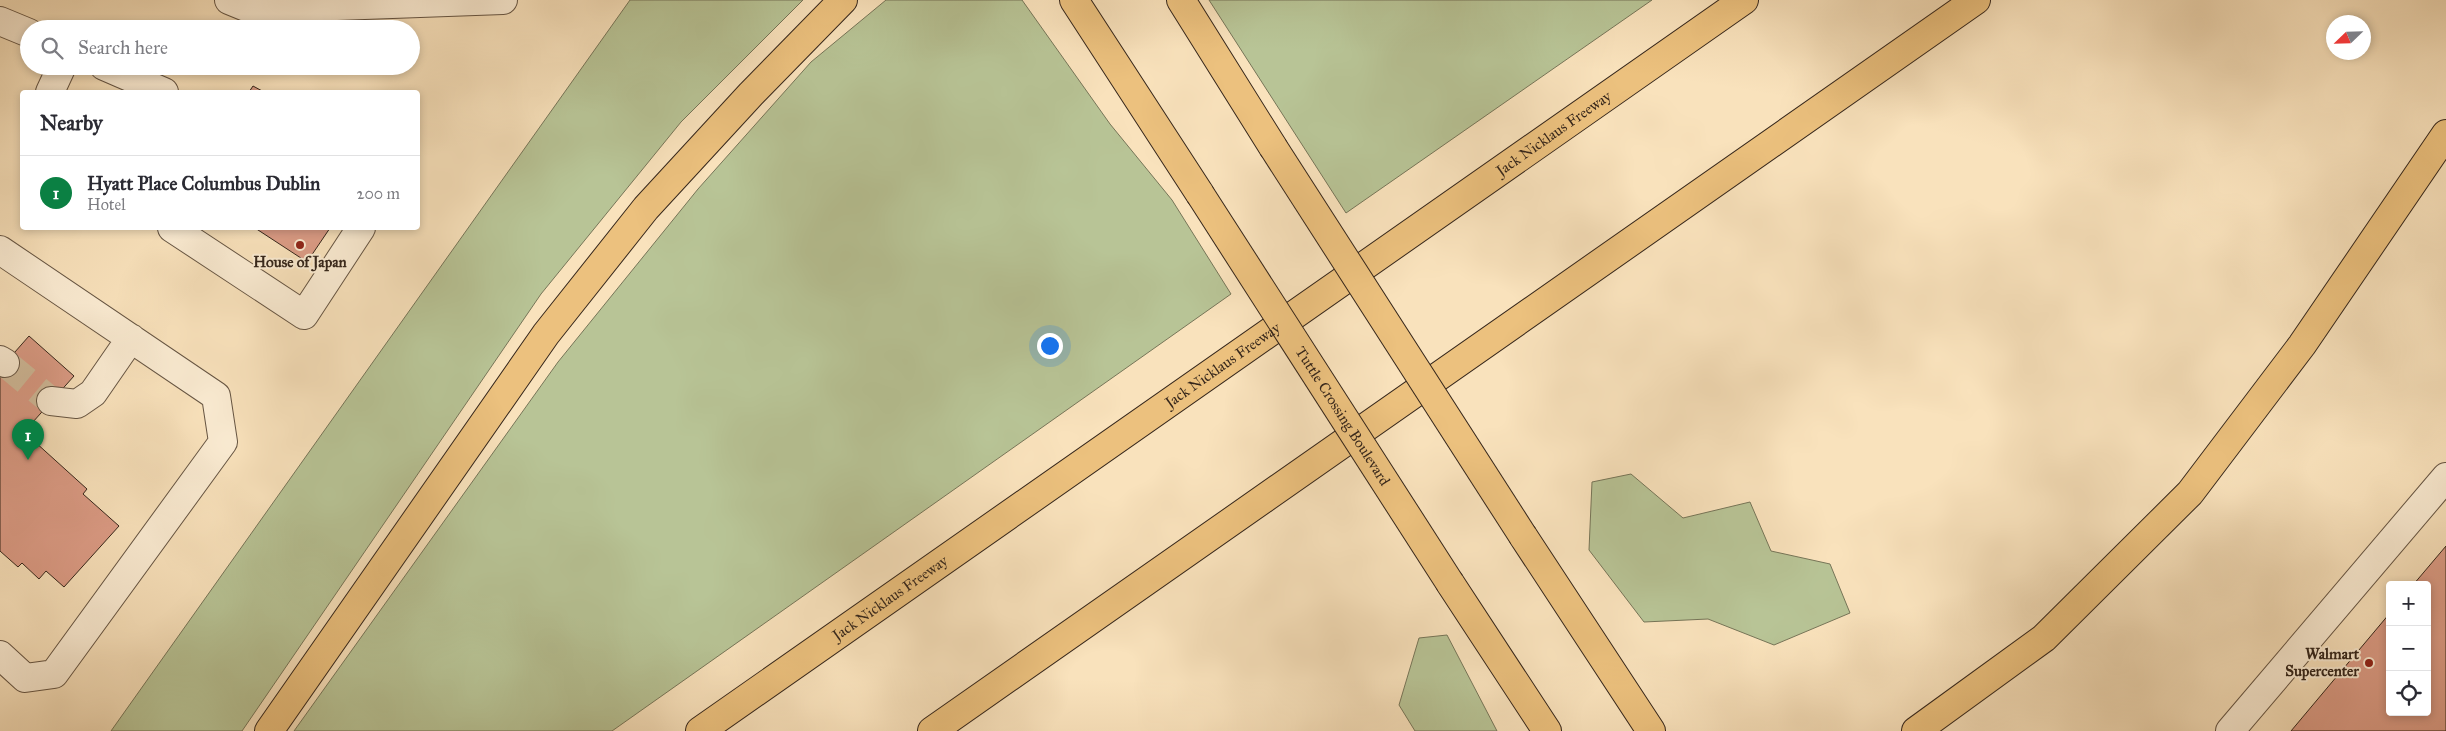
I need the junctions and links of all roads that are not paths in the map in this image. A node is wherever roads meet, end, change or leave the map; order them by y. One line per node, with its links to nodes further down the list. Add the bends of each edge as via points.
1 (229, 0): 2 (lane, via 251,9)
2 (503, 0)
3 (843, 0): 22 (main road, via 646,208 552,327)
4 (1074, 0): 25 (main road, Tuttle Crossing Boulevard, bridge)
5 (1180, 0): 26 (main road, bridge)
6 (1744, 0): 23 (main road, Jack Nicklaus Freeway)
7 (1976, 0): 24 (main road)
8 (0, 21): 9 (lane)
9 (20, 30)
10 (58, 75): 12 (lane)
11 (125, 75): 13 (lane)
12 (51, 90)
13 (159, 90)
14 (2446, 134): 27 (main road, via 2302,345 2190,493 2044,638)
15 (175, 230): 16 (lane, via 304,315)
16 (360, 230)
17 (0, 250): 18 (lane)
18 (131, 338): 19 (lane, via 93,392 77,404); 21 (lane, via 216,396 223,442 54,674 26,678)
19 (51, 401)
20 (2446, 477): 28 (lane)
21 (0, 655)
22 (268, 731)
23 (700, 731)
24 (932, 731)
25 (1547, 731)
26 (1651, 731)
27 (1916, 731)
28 (2230, 731)

